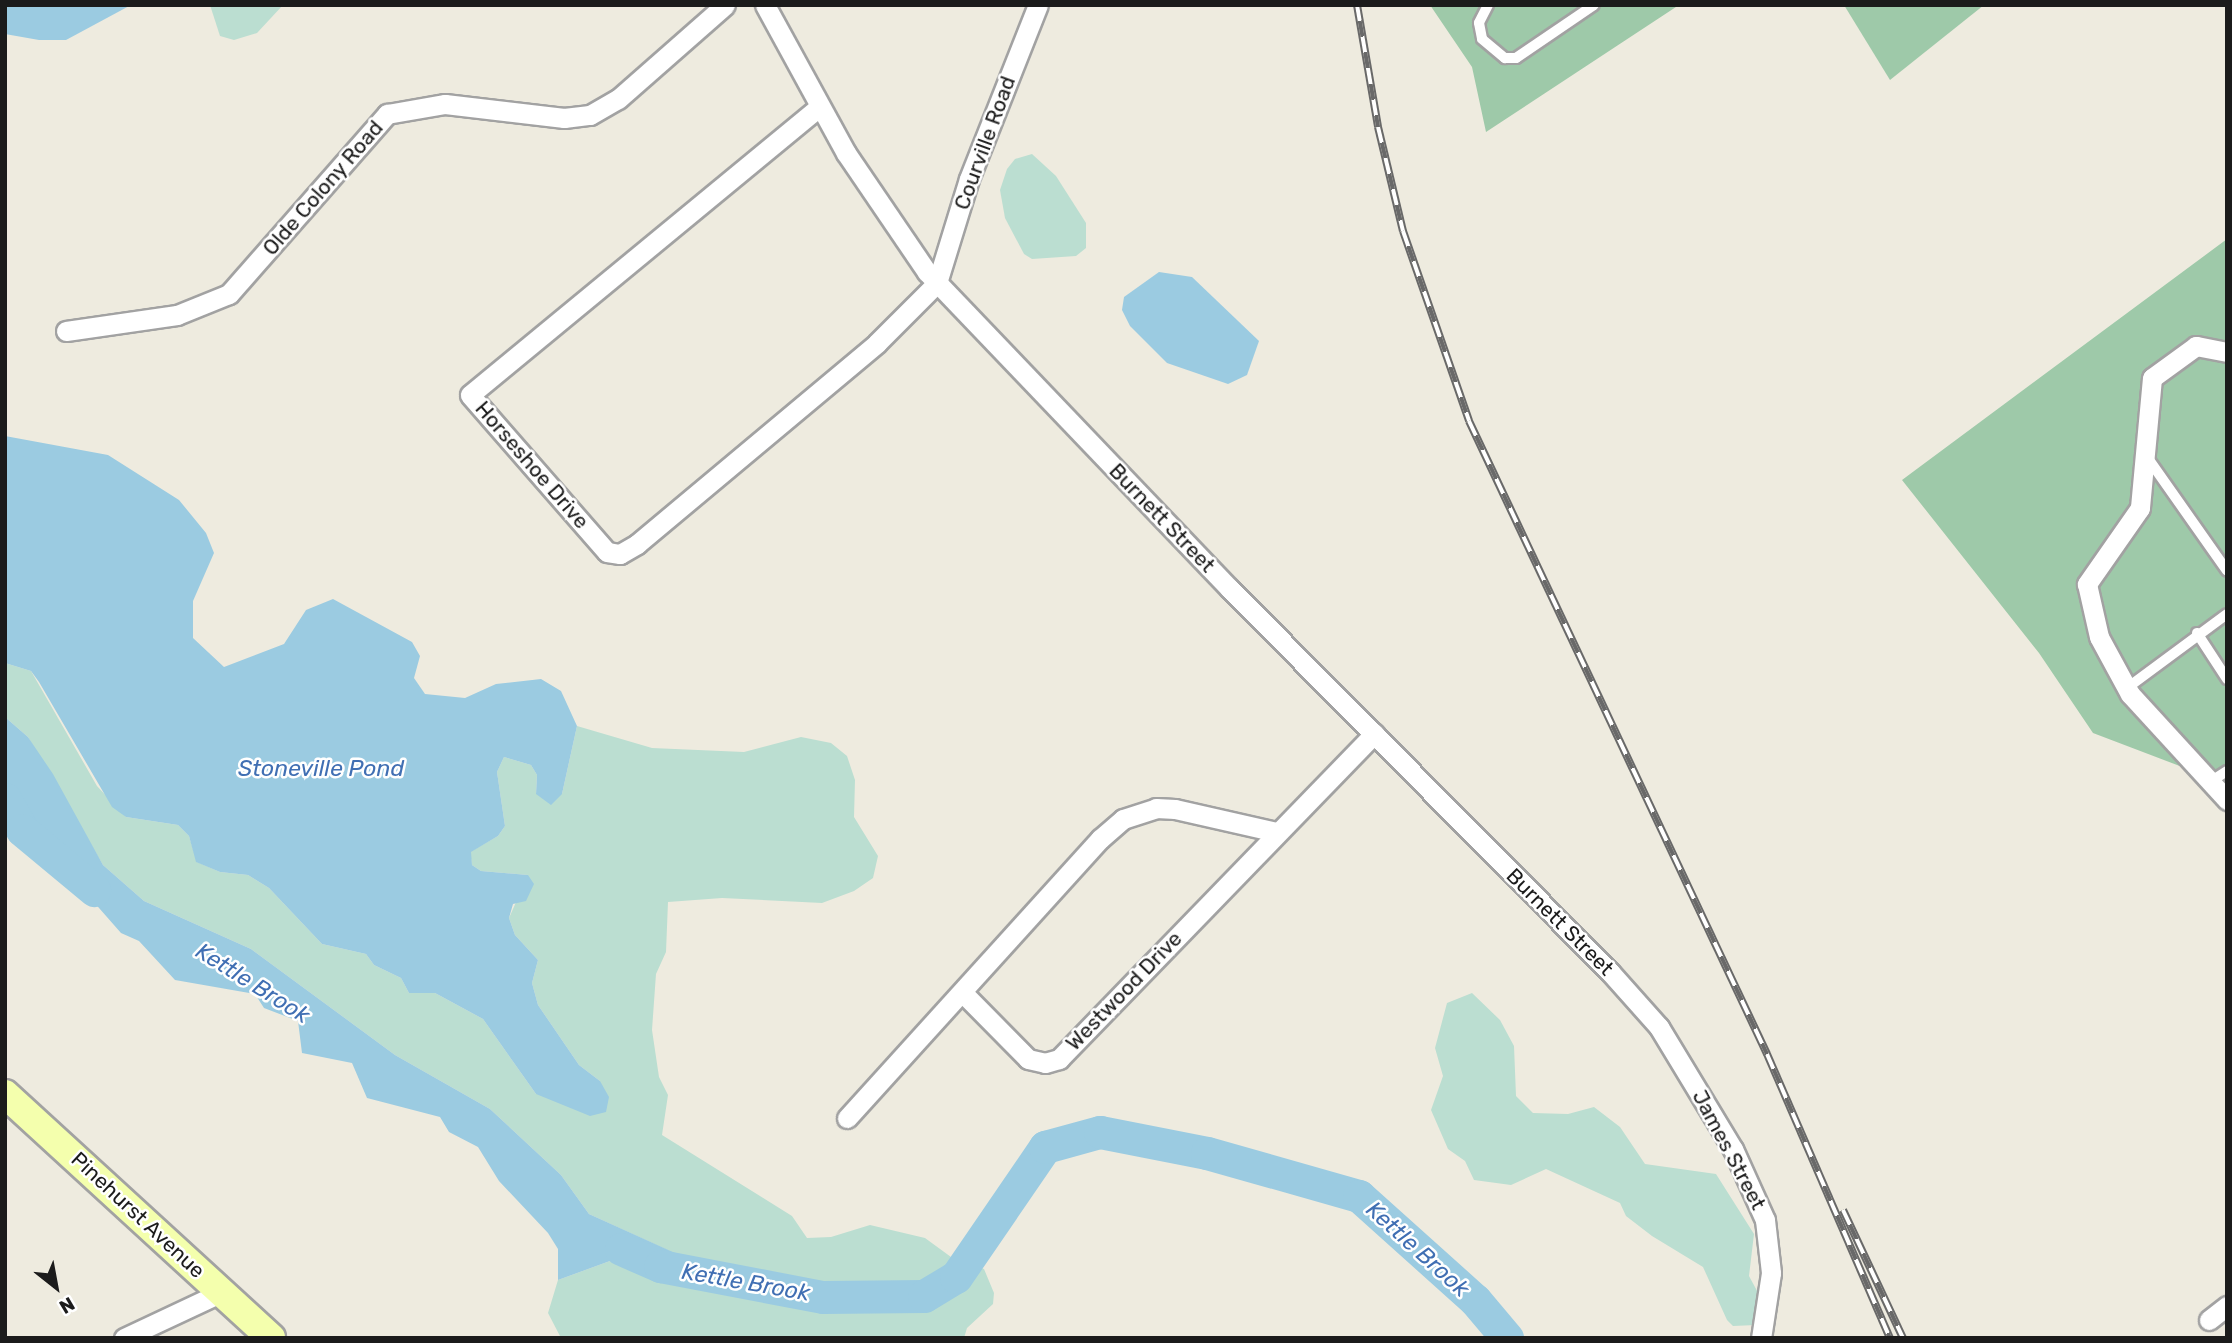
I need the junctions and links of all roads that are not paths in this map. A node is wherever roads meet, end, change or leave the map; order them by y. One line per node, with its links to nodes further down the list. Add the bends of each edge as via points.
1 (725, 5): 8 (street, Olde Colony Road, via 618,99 590,115 564,118 445,104 387,114 229,294 177,316)
2 (765, 5): 6 (street, Burnett Street)
3 (1038, 5): 7 (street, Courville Road, via 969,179)
4 (1488, 5): 5 (lane, via 1479,23 1482,40 1504,58 1516,58)
5 (1594, 5)
6 (818, 107): 7 (street, Burnett Street, via 894,230); 7 (street, Horseshoe Drive, via 470,395 603,548 620,554 877,343)
7 (937, 283): 16 (street, Burnett Street)
8 (66, 331)
9 (2227, 352): 10 (street, via 2196,346 2152,377)
10 (2144, 453): 11 (lane); 15 (street, via 2140,508 2087,584 2099,637)
11 (2227, 571)
12 (2227, 614): 13 (lane)
13 (2197, 633): 14 (lane); 15 (lane)
14 (2227, 679)
15 (2127, 688): 17 (street)
16 (1374, 734): 19 (street, Westwood Drive); 20 (street, Burnett Street)
17 (2218, 776): 18 (street)
18 (2227, 800)
19 (1276, 832): 21 (street, via 1175,808 1145,810 1123,819); 21 (street, Westwood Drive, via 1059,1059 1045,1063 1028,1059)
20 (1621, 984): 29 (street, James Street, via 1675,1051 1732,1149 1765,1220 1772,1273)
21 (962, 992): 23 (street)
22 (5, 1094): 24 (main road, Pinehurst Avenue)
23 (846, 1118)
24 (222, 1292): 27 (street); 28 (main road, Pinehurst Avenue)
25 (2227, 1306): 26 (street)
26 (2209, 1320)
27 (124, 1338)
28 (271, 1338)
29 (1761, 1338)

